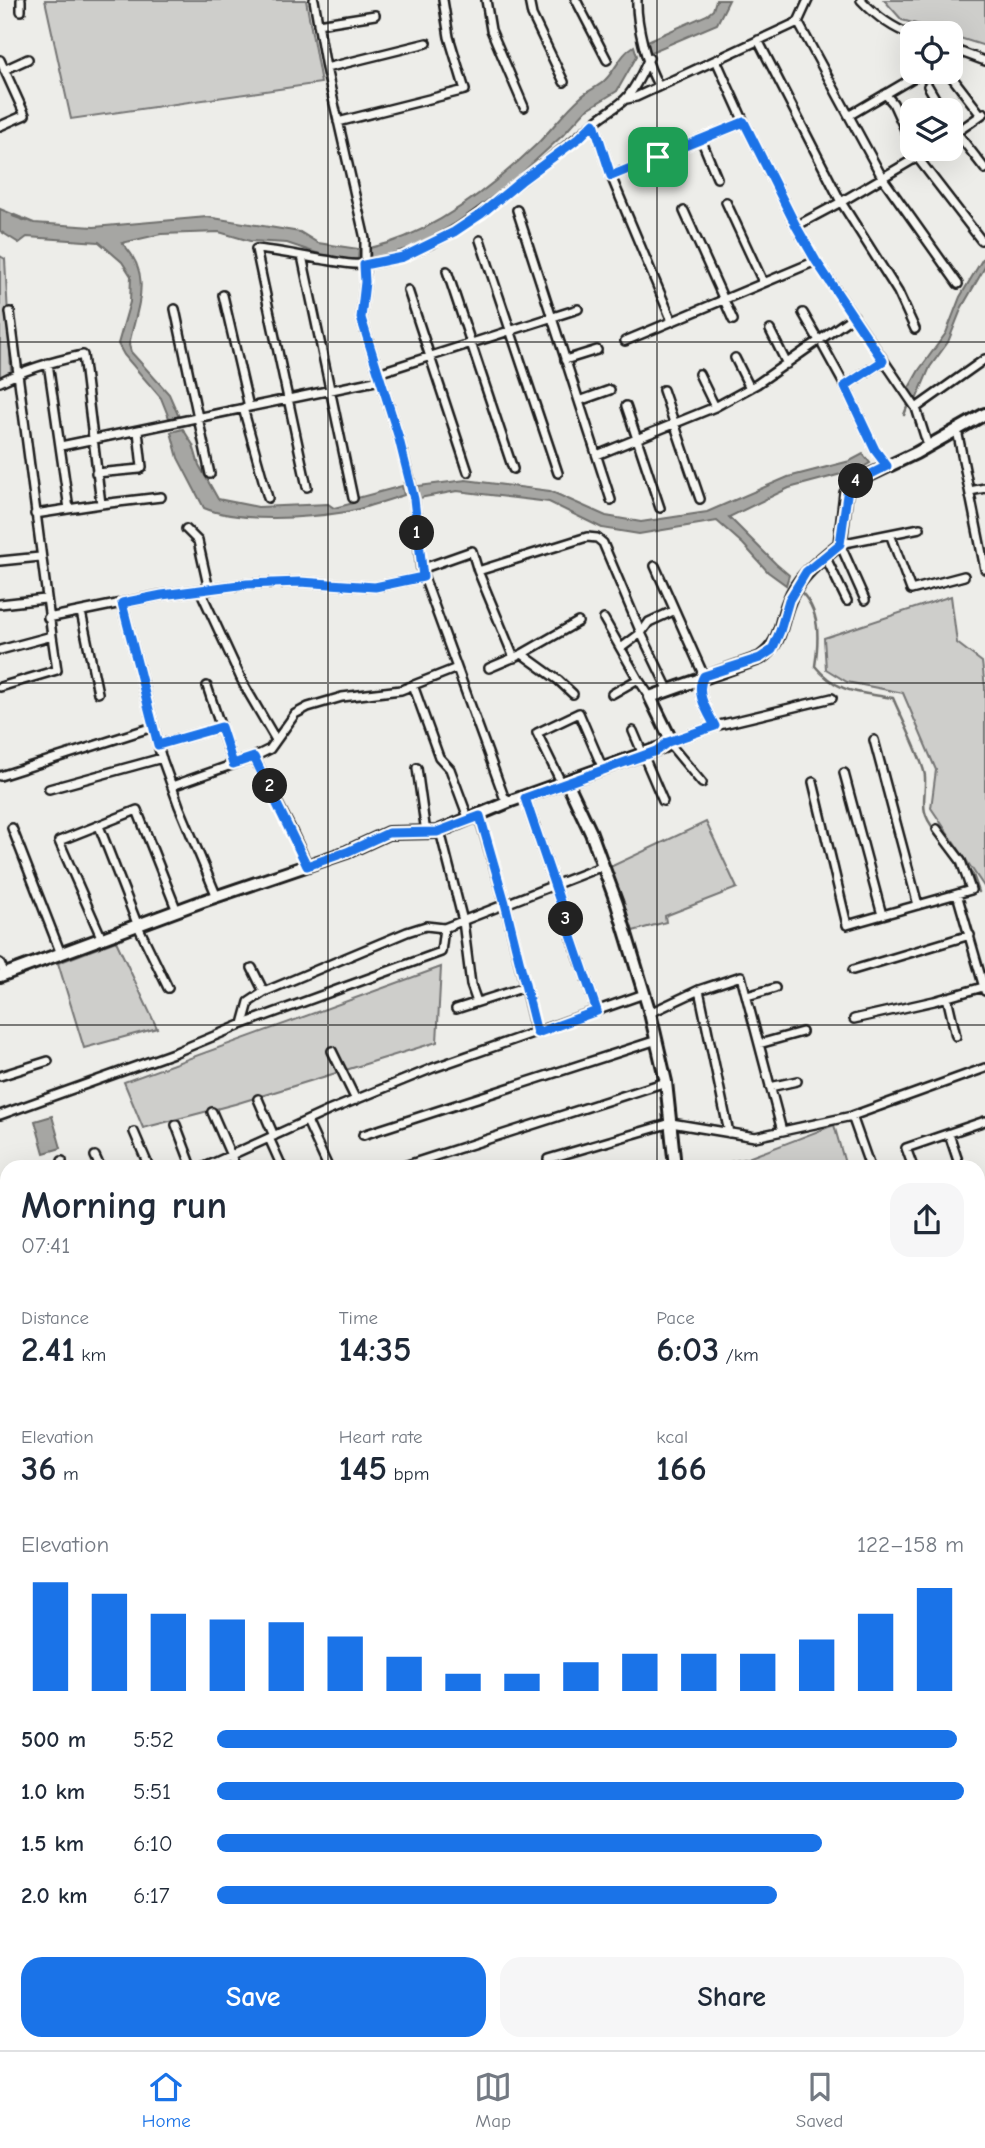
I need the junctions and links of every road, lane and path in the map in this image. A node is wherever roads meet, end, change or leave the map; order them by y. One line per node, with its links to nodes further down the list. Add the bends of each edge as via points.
1 (21, 0): 10 (street)
2 (314, 0): 13 (street)
3 (443, 0): 38 (street, via 464,90)
4 (486, 0): 34 (street, via 491,30)
5 (529, 0): 26 (street)
6 (576, 0): 21 (street)
7 (637, 0): 18 (street, via 636,18)
8 (808, 0): 12 (street)
9 (861, 0): 14 (street)
10 (21, 11)
11 (375, 15): 13 (street)
12 (798, 22): 15 (street); 36 (street)
13 (318, 24): 24 (street)
14 (900, 31)
15 (758, 40): 22 (street); 52 (street)
16 (427, 43): 24 (street)
17 (963, 53): 23 (street)
18 (649, 58): 29 (street, via 650,73); 33 (street)
19 (28, 59): 25 (street)
20 (0, 60): 25 (street)
21 (607, 60)
22 (716, 60): 29 (street); 39 (street)
23 (985, 61)
24 (326, 68): 38 (street)
25 (4, 70): 41 (street, via 25,115)
26 (564, 82)
27 (902, 84): 31 (street)
28 (958, 84): 35 (street)
29 (659, 86): 33 (street)
30 (928, 86): 32 (street)
31 (885, 94): 36 (street); 37 (street)
32 (935, 98)
33 (626, 99): 40 (street)
34 (524, 107)
35 (983, 114): 42 (street)
36 (850, 116): 49 (street)
37 (900, 119)
38 (338, 122): 60 (street, via 365,247)
39 (744, 122): 43 (street); 55 (street)
40 (594, 123): 48 (street); 60 (street, via 454,232 403,257)
41 (0, 126)
42 (963, 128)
43 (701, 139): 48 (street); 50 (street)
44 (963, 146): 47 (street)
45 (901, 161): 49 (street)
46 (922, 161): 57 (street)
47 (985, 169)
48 (611, 176): 74 (street)
49 (881, 177): 52 (street); 63 (street)
50 (717, 178)
51 (726, 202): 62 (street)
52 (841, 202): 55 (street); 75 (street, via 898,292)
53 (517, 210): 72 (street)
54 (684, 211): 66 (street)
55 (796, 226): 59 (street)
56 (481, 240): 76 (street)
57 (981, 240)
58 (302, 256): 60 (street); 97 (street); 98 (street, via 256,249)
59 (816, 261): 62 (street); 71 (street)
60 (364, 265): 91 (street, via 361,318)
61 (447, 271): 79 (street)
62 (763, 282): 66 (street)
63 (958, 284)
64 (408, 290): 82 (street)
65 (223, 295): 103 (street)
66 (725, 299): 73 (street); 74 (street)
67 (176, 309): 105 (street)
68 (578, 309): 72 (street)
69 (10, 312): 89 (street)
70 (803, 313): 80 (street)
71 (854, 316): 80 (street); 86 (street)
72 (551, 317): 76 (street); 85 (street)
73 (733, 320)
74 (672, 321): 78 (street)
75 (915, 329)
76 (510, 330): 79 (street); 118 (street)
77 (770, 330): 88 (street)
78 (625, 341)
79 (471, 343): 82 (street); 115 (street)
80 (820, 343): 88 (street); 93 (street)
81 (597, 350): 85 (street)
82 (431, 356): 91 (street); 116 (street)
83 (735, 358): 94 (street)
84 (985, 359): 100 (street)
85 (565, 360): 99 (street)
86 (883, 361): 93 (street); 100 (street)
87 (48, 363): 89 (street); 110 (street, via 83,355); 111 (street)
88 (787, 364): 94 (street)
89 (17, 373): 92 (street); 131 (street)
90 (699, 374): 102 (street)
91 (379, 377): 97 (street); 143 (street, via 413,493)
92 (0, 382)
93 (845, 386): 114 (street)
94 (750, 388): 102 (street)
95 (610, 390): 99 (street)
96 (663, 390): 106 (street)
97 (329, 391): 98 (street); 125 (street)
98 (287, 399): 103 (street); 120 (street)
99 (579, 401): 113 (street)
100 (913, 404): 112 (street)
101 (626, 406): 109 (street)
102 (715, 407): 106 (street)
103 (246, 408): 105 (street); 124 (street)
104 (985, 414): 107 (street)
105 (198, 417): 108 (street); 119 (street)
106 (675, 424): 109 (street); 126 (street)
107 (957, 430): 112 (street); 122 (street)
108 (138, 431): 110 (street); 117 (street, via 142,467)
109 (637, 439): 113 (street); 130 (street)
110 (92, 441): 111 (street); 117 (street)
111 (61, 446): 129 (street)
112 (928, 446): 114 (street)
113 (597, 455): 127 (street)
114 (881, 459): 136 (street, via 848,488)
115 (513, 469)
116 (468, 472)
117 (96, 473): 128 (street)
118 (558, 473)
119 (210, 474)
120 (307, 487)
121 (985, 488): 122 (street)
122 (970, 491): 135 (street)
123 (161, 497): 128 (street)
124 (268, 498)
125 (353, 498)
126 (700, 499)
127 (611, 500)
128 (101, 504): 129 (street)
129 (69, 509): 131 (street)
130 (660, 509)
131 (35, 514): 137 (street)
132 (920, 528): 134 (street)
133 (186, 529): 146 (street, via 198,541)
134 (890, 534): 136 (street); 144 (street, via 911,590)
135 (982, 535): 141 (street)
136 (840, 544): 138 (street); 148 (street)
137 (40, 556): 139 (street); 147 (street)
138 (825, 556): 149 (street); 165 (street, via 806,572 789,600 772,650)
139 (0, 561)
140 (655, 566): 152 (street)
141 (985, 569)
142 (478, 571): 143 (street, via 472,551); 157 (street, via 587,537 597,538); 162 (street)
143 (422, 573): 146 (street, via 375,587 300,582); 163 (street)
144 (964, 576)
145 (200, 590): 146 (street); 150 (street); 180 (street, via 244,685)
146 (209, 590)
147 (45, 599): 151 (street); 154 (street)
148 (865, 600)
149 (847, 601)
150 (122, 603): 153 (street); 177 (street)
151 (0, 604)
152 (673, 611): 157 (street, via 649,622); 165 (street)
153 (81, 612): 154 (street); 171 (street)
154 (48, 618): 158 (street)
155 (604, 619): 159 (street)
156 (579, 622): 161 (street)
157 (641, 633): 159 (street); 170 (street)
158 (52, 636): 160 (street); 169 (street, via 57,670)
159 (621, 648): 166 (street)
160 (0, 650)
161 (522, 654): 162 (street); 172 (street)
162 (514, 658): 164 (street)
163 (457, 668): 167 (street); 198 (street, via 504,797)
164 (489, 668)
165 (704, 676): 170 (street); 176 (street, via 699,684 701,695)
166 (638, 679): 173 (street); 174 (street)
167 (413, 685): 180 (street, via 308,707 295,714); 200 (street, via 439,757 450,769)
168 (207, 686): 178 (street)
169 (0, 687)
170 (668, 689): 174 (street)
171 (98, 693)
172 (573, 694)
173 (612, 694)
174 (650, 697): 182 (street, via 669,735)
175 (832, 698): 176 (street)
176 (715, 726): 182 (street)
177 (153, 727): 183 (street); 191 (street)
178 (221, 727): 183 (street); 187 (street)
179 (633, 731): 184 (street)
180 (276, 740): 185 (street)
181 (874, 740): 212 (street)
182 (668, 742): 184 (street); 194 (street)
183 (158, 745): 186 (street)
184 (641, 755): 189 (street); 199 (street)
185 (254, 757): 187 (street); 206 (street)
186 (162, 758): 195 (street); 196 (street)
187 (233, 764): 195 (street)
188 (417, 768): 205 (street)
189 (603, 769): 193 (street); 193 (street, via 579,713 537,733)
190 (844, 773): 214 (street)
191 (0, 776)
192 (813, 782): 214 (street, via 847,925)
193 (565, 783): 197 (street); 207 (street)
194 (702, 783)
195 (172, 786): 210 (street)
196 (49, 789)
197 (525, 798): 198 (street); 208 (street)
198 (511, 801): 200 (street)
199 (663, 802)
200 (474, 818): 204 (street); 211 (street)
201 (99, 826): 213 (street, via 137,810); 216 (street); 219 (street, via 59,841)
202 (12, 828): 220 (street)
203 (937, 829): 209 (street, via 961,861 971,890)
204 (440, 831): 205 (street); 215 (street)
205 (426, 833): 206 (street, via 388,833)
206 (307, 866): 210 (street)
207 (603, 866): 208 (street); 230 (street)
208 (554, 884): 211 (street); 235 (street)
209 (957, 894): 212 (street); 218 (street)
210 (217, 897): 213 (street)
211 (505, 903): 215 (street); 224 (street)
212 (918, 905): 214 (street)
213 (177, 911): 216 (street)
214 (882, 915)
215 (463, 921): 217 (street); 233 (street)
216 (138, 926): 219 (street); 225 (street)
217 (444, 928): 229 (street, via 426,926 407,932); 238 (street, via 441,952)
218 (970, 935): 222 (street); 227 (street)
219 (102, 939): 220 (street)
220 (61, 954): 223 (street)
221 (252, 968): 229 (street)
222 (853, 970)
223 (2, 971)
224 (525, 987): 233 (street); 240 (street)
225 (169, 988)
226 (775, 988): 231 (street)
227 (984, 989): 232 (street)
228 (699, 990): 231 (street, via 741,975); 236 (street); 262 (street)
229 (264, 992): 238 (street, via 249,1002)
230 (645, 994): 235 (street); 236 (street)
231 (747, 996): 243 (street)
232 (947, 998): 237 (street); 241 (street)
233 (477, 1002): 234 (street)
234 (457, 1009)
235 (597, 1011): 240 (street)
236 (650, 1013): 242 (street)
237 (854, 1019)
238 (243, 1024): 254 (street)
239 (802, 1032): 243 (street)
240 (537, 1033): 252 (street)
241 (956, 1037)
242 (657, 1041): 249 (street); 264 (street)
243 (759, 1044): 250 (street)
244 (332, 1051): 252 (street)
245 (48, 1061): 247 (street)
246 (985, 1068): 255 (street)
247 (0, 1076)
248 (797, 1081): 250 (street)
249 (666, 1082): 258 (street); 276 (street)
250 (770, 1087): 260 (street)
251 (258, 1100): 265 (street)
252 (356, 1100): 256 (street)
253 (212, 1112): 266 (street)
254 (1, 1113)
255 (852, 1116): 260 (street); 278 (street)
256 (307, 1121): 265 (street); 275 (street)
257 (985, 1121): 263 (street)
258 (671, 1123): 262 (street); 268 (street); 277 (street)
259 (176, 1125): 271 (street)
260 (782, 1131): 262 (street, via 755,1137)
261 (134, 1132): 270 (street)
262 (729, 1133)
263 (949, 1134): 279 (street, via 906,1148); 280 (street)
264 (363, 1135)
265 (271, 1137): 266 (street); 274 (street)
266 (231, 1155): 272 (street); 273 (street)
267 (95, 1156): 269 (street)
268 (548, 1159)
269 (97, 1160)
270 (146, 1160)
271 (189, 1160)
272 (220, 1160)
273 (233, 1160)
274 (279, 1160)
275 (325, 1160)
276 (423, 1160)
277 (674, 1160)
278 (868, 1160)
279 (910, 1160)
280 (958, 1160)

